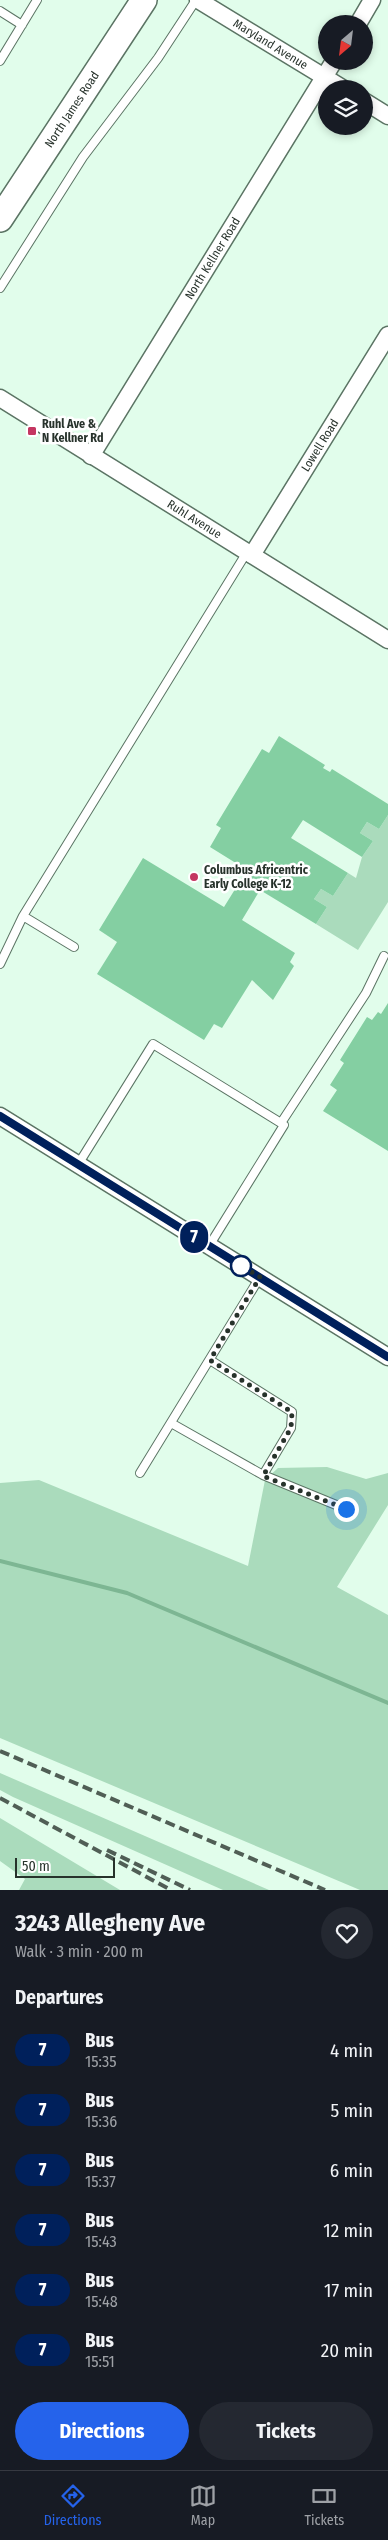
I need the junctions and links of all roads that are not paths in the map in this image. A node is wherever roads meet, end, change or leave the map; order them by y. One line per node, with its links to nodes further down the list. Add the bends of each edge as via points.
1 (37, 0): 7 (lane)
2 (144, 0): 14 (main road, North James Road)
3 (197, 0): 10 (street, Maryland Avenue); 15 (lane, via 158,58 83,157)
4 (372, 0): 6 (street)
5 (0, 11): 7 (lane)
6 (363, 15)
7 (22, 25): 8 (lane)
8 (0, 61)
9 (329, 70): 10 (street, North Kellner Road)
10 (325, 77): 11 (street, Maryland Avenue); 18 (street, North Kellner Road)
11 (330, 80)
12 (373, 107): 13 (street)
13 (388, 116)
14 (0, 219)
15 (0, 288)
16 (388, 335): 19 (street, Lowell Road)
17 (0, 398): 18 (street, Ruhl Avenue)
18 (91, 456): 19 (street, Ruhl Avenue)
19 (250, 553): 20 (street, Ruhl Avenue); 21 (lane)
20 (388, 640)
21 (23, 916): 22 (lane); 24 (lane)
22 (74, 947)
23 (384, 956): 26 (lane, via 366,993)
24 (0, 964)
25 (0, 1116): 27 (street)
26 (281, 1123): 27 (lane, via 153,1044); 28 (lane, via 284,1125)
27 (79, 1163): 28 (street)
28 (209, 1246): 29 (street)
29 (260, 1277): 30 (street); 31 (lane)
30 (388, 1357)
31 (210, 1360): 32 (lane); 34 (lane, via 292,1412 291,1428)
32 (171, 1423): 33 (lane); 34 (lane)
33 (140, 1473)
34 (263, 1476): 35 (lane)
35 (346, 1509)

